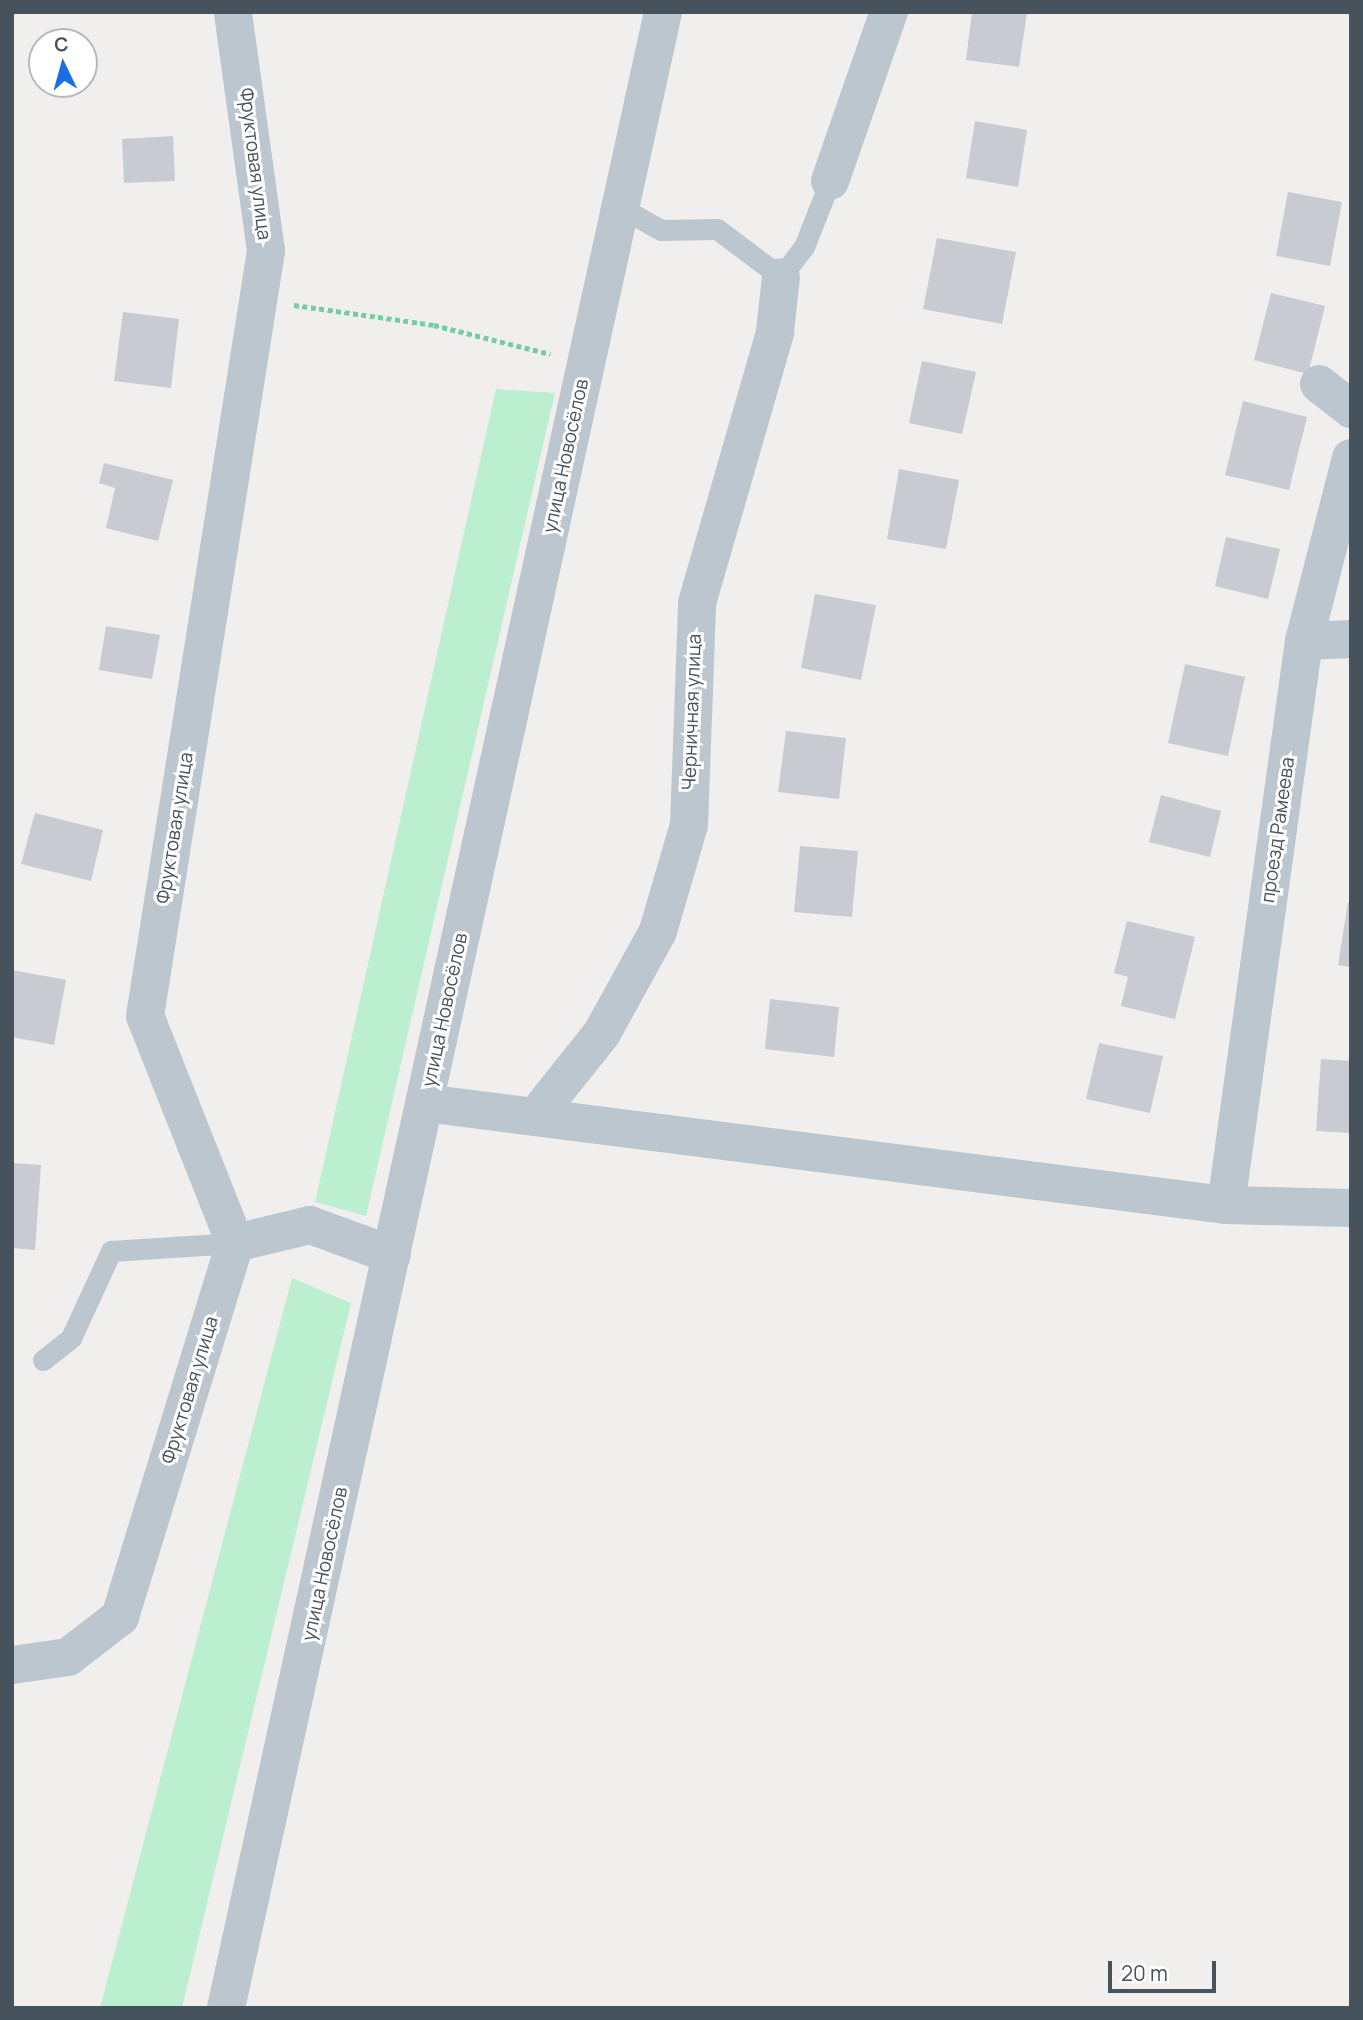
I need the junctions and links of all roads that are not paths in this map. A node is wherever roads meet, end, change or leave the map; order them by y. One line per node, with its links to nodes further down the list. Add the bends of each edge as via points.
1 (233, 12): 16 (street, Фруктовая улица, via 266,251 145,1016)
2 (663, 12): 5 (street, улица Новосёлов)
3 (889, 12): 4 (street)
4 (830, 181): 6 (lane, via 804,247)
5 (620, 207): 6 (lane, via 661,230 717,229); 12 (street, улица Новосёлов)
6 (780, 277): 13 (street, Черничная улица, via 775,332 697,603 689,825 658,930 602,1033)
7 (1319, 384): 8 (street)
8 (1351, 409)
9 (1351, 458): 11 (street, проезд Рамеева)
10 (1351, 639): 11 (street)
11 (1304, 641): 14 (street, проезд Рамеева)
12 (425, 1103): 13 (street); 17 (street, улица Новосёлов)
13 (535, 1117): 14 (street)
14 (1226, 1205): 15 (street)
15 (1351, 1208)
16 (235, 1243): 17 (street, via 310,1225); 18 (lane, via 111,1251 71,1338); 19 (street, Фруктовая улица, via 120,1617 68,1657)
17 (392, 1255): 20 (street, улица Новосёлов)
18 (43, 1360)
19 (12, 1665)
20 (226, 2008)

